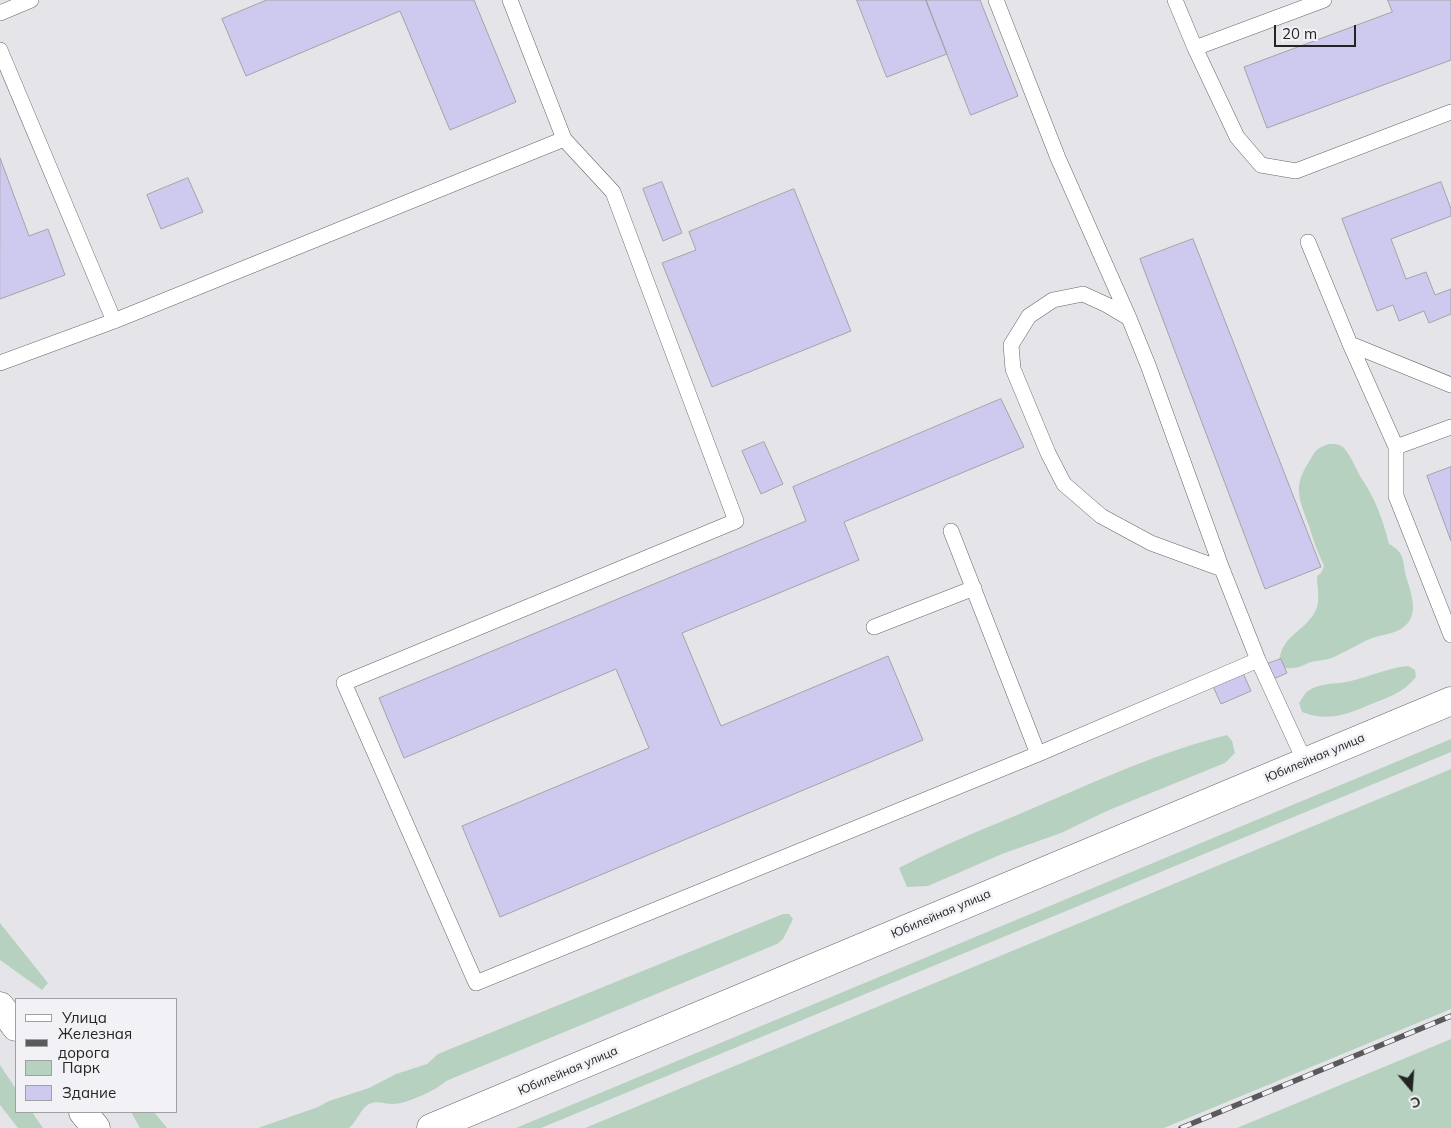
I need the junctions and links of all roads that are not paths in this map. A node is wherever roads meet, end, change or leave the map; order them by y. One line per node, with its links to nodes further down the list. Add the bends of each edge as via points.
1 (31, 0): 6 (lane)
2 (510, 0): 10 (lane)
3 (996, 0): 12 (lane, via 1058,158)
4 (1175, 0): 7 (lane)
5 (1324, 0): 7 (lane)
6 (0, 13)
7 (1195, 48): 9 (lane, via 1237,137 1261,165 1296,171)
8 (0, 50): 13 (lane)
9 (1451, 112)
10 (564, 138): 13 (lane); 26 (lane, via 613,192 736,521 344,683 476,983)
11 (1308, 242): 14 (lane)
12 (1129, 318): 20 (lane); 20 (lane, via 1083,294 1053,300 1029,316 1011,345 1012,369 1064,484 1101,516 1143,539)
13 (114, 320): 15 (lane)
14 (1350, 344): 16 (lane); 18 (lane)
15 (0, 362)
16 (1451, 384)
17 (1451, 427): 18 (lane)
18 (1396, 447): 23 (lane, via 1396,496)
19 (950, 531): 21 (lane)
20 (1222, 569): 24 (lane)
21 (974, 588): 22 (lane); 26 (lane)
22 (874, 627)
23 (1451, 635)
24 (1258, 660): 26 (lane); 27 (lane)
25 (1451, 701): 27 (main road, Юбилейная улица)
26 (1038, 754)
27 (1305, 762): 32 (main road, Юбилейная улица)
28 (0, 1006): 29 (main road)
29 (15, 1025)
30 (84, 1113): 31 (main road)
31 (96, 1128)
32 (431, 1128)

